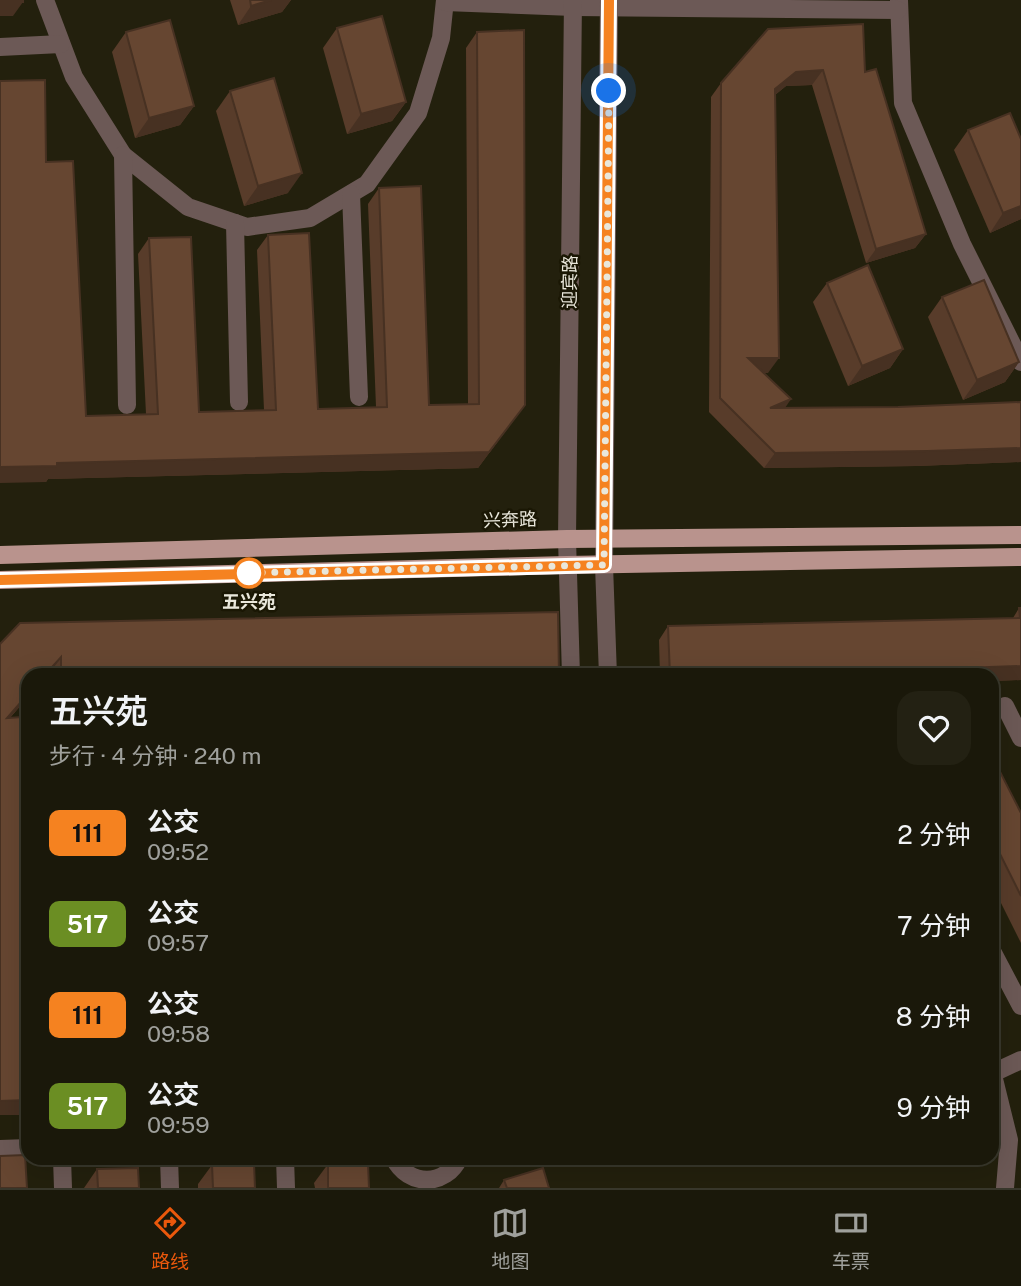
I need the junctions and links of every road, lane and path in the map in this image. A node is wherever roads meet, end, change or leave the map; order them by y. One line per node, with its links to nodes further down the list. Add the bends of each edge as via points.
1 (45, 0): 6 (street)
2 (445, 1): 3 (street); 9 (street, via 441,38 418,113 367,184)
3 (573, 3): 4 (street); 16 (street, 迎宾路)
4 (609, 4): 5 (street); 17 (street, 迎宾路)
5 (898, 5): 11 (street, via 903,103 962,244)
6 (61, 44): 7 (street); 8 (street, via 74,77)
7 (0, 47)
8 (123, 155): 10 (street, via 188,207); 14 (street)
9 (351, 194): 10 (street, via 310,218 247,228); 12 (street)
10 (235, 223): 13 (street)
11 (1021, 362)
12 (359, 397)
13 (239, 401)
14 (127, 405)
15 (1021, 535): 17 (main road, 兴奔路)
16 (567, 539): 17 (main road, 兴奔路); 18 (main road, 兴奔路); 20 (street, 迎宾路)
17 (604, 539): 21 (street, 迎宾路)
18 (0, 555)
19 (1021, 558): 21 (main road)
20 (567, 565): 21 (main road); 22 (main road); 23 (street, 迎宾路)
21 (604, 565): 24 (street, 迎宾路)
22 (0, 580)
23 (571, 668)
24 (608, 668)
25 (1005, 706): 26 (street)
26 (1021, 738)
27 (999, 964): 28 (street)
28 (1021, 1006)
29 (1021, 1060): 30 (street)
30 (999, 1069)
31 (999, 1098): 43 (street, via 1009,1140)
32 (21, 1148): 33 (street)
33 (0, 1149)
34 (62, 1165): 40 (street)
35 (169, 1165): 41 (street)
36 (285, 1165): 42 (street)
37 (399, 1165): 39 (street, via 406,1174)
38 (454, 1165): 39 (street)
39 (430, 1184)
40 (63, 1188)
41 (170, 1188)
42 (286, 1188)
43 (1005, 1188)

